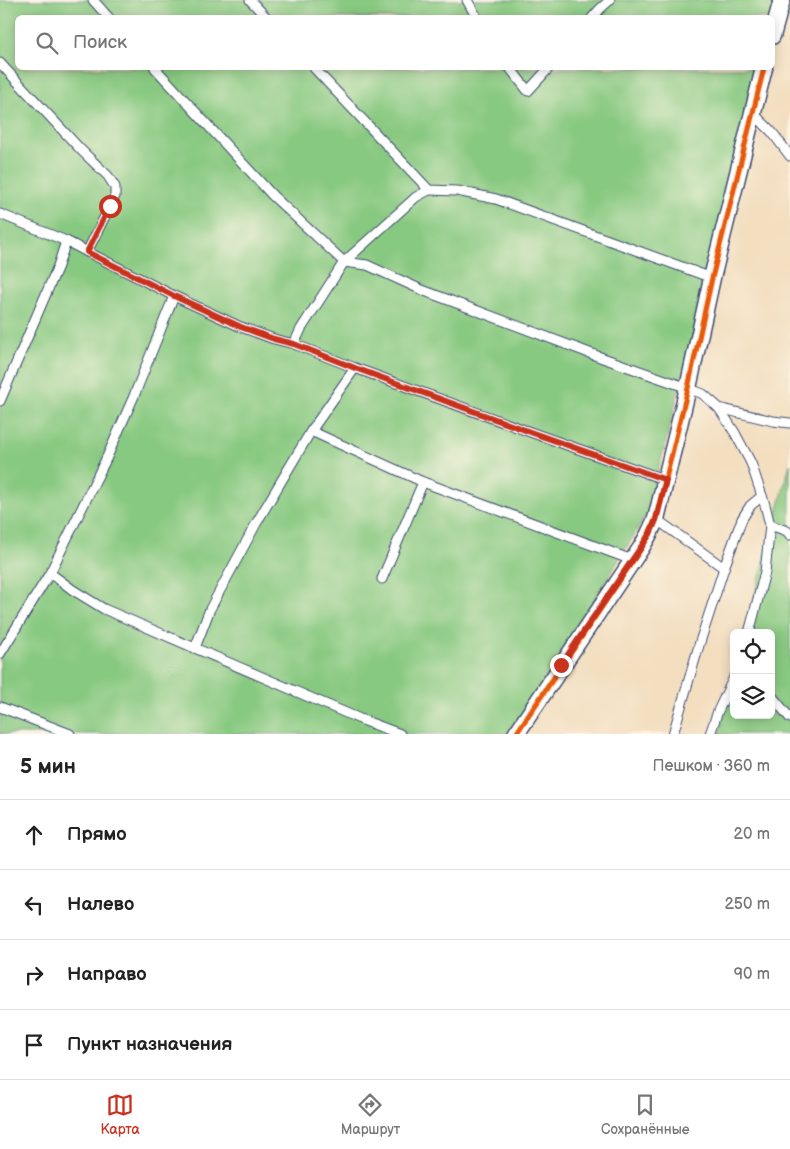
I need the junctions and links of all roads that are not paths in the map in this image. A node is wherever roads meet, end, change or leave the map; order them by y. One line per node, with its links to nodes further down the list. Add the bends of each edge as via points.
1 (93, 0): 8 (lane)
2 (250, 0): 9 (lane)
3 (467, 0): 10 (lane)
4 (595, 0): 7 (lane)
5 (610, 0): 7 (lane)
6 (782, 0): 12 (street)
7 (600, 9): 11 (lane)
8 (106, 15)
9 (264, 15)
10 (475, 15)
11 (595, 15)
12 (775, 25)
13 (0, 63): 24 (lane, via 115,187 115,196)
14 (158, 70): 25 (lane, via 273,196)
15 (316, 70): 21 (lane)
16 (512, 70): 17 (lane, via 528,91)
17 (546, 70)
18 (764, 70): 19 (street)
19 (753, 113): 20 (lane); 26 (street)
20 (790, 156)
21 (430, 190): 25 (lane, via 416,197); 26 (lane, via 457,191 496,199)
22 (0, 214): 23 (lane)
23 (66, 242): 24 (lane); 31 (lane)
24 (87, 252): 27 (lane)
25 (344, 262): 28 (lane); 30 (lane, via 367,265 422,290)
26 (712, 278): 30 (street)
27 (174, 296): 28 (lane, via 241,327); 43 (lane, via 107,457)
28 (294, 344): 29 (lane)
29 (355, 368): 34 (lane); 35 (lane)
30 (688, 388): 32 (lane, via 703,394); 35 (street)
31 (0, 401)
32 (719, 408): 33 (lane); 37 (lane, via 751,463)
33 (790, 423)
34 (311, 431): 36 (lane); 46 (lane, via 210,608)
35 (666, 480): 38 (street)
36 (423, 482): 41 (lane); 44 (lane)
37 (762, 496): 39 (lane); 42 (lane, via 750,506 742,520)
38 (656, 520): 41 (street); 42 (lane)
39 (770, 525): 40 (lane); 45 (lane, via 765,572)
40 (790, 535)
41 (632, 560): 54 (street)
42 (724, 568): 55 (lane)
43 (50, 572): 46 (lane, via 104,609); 47 (lane)
44 (382, 579)
45 (750, 629)
46 (195, 648): 53 (lane)
47 (0, 654)
48 (730, 686): 56 (lane)
49 (775, 700): 51 (lane)
50 (0, 707): 52 (lane)
51 (790, 718)
52 (70, 734)
53 (400, 734)
54 (516, 734)
55 (673, 734)
56 (710, 734)

